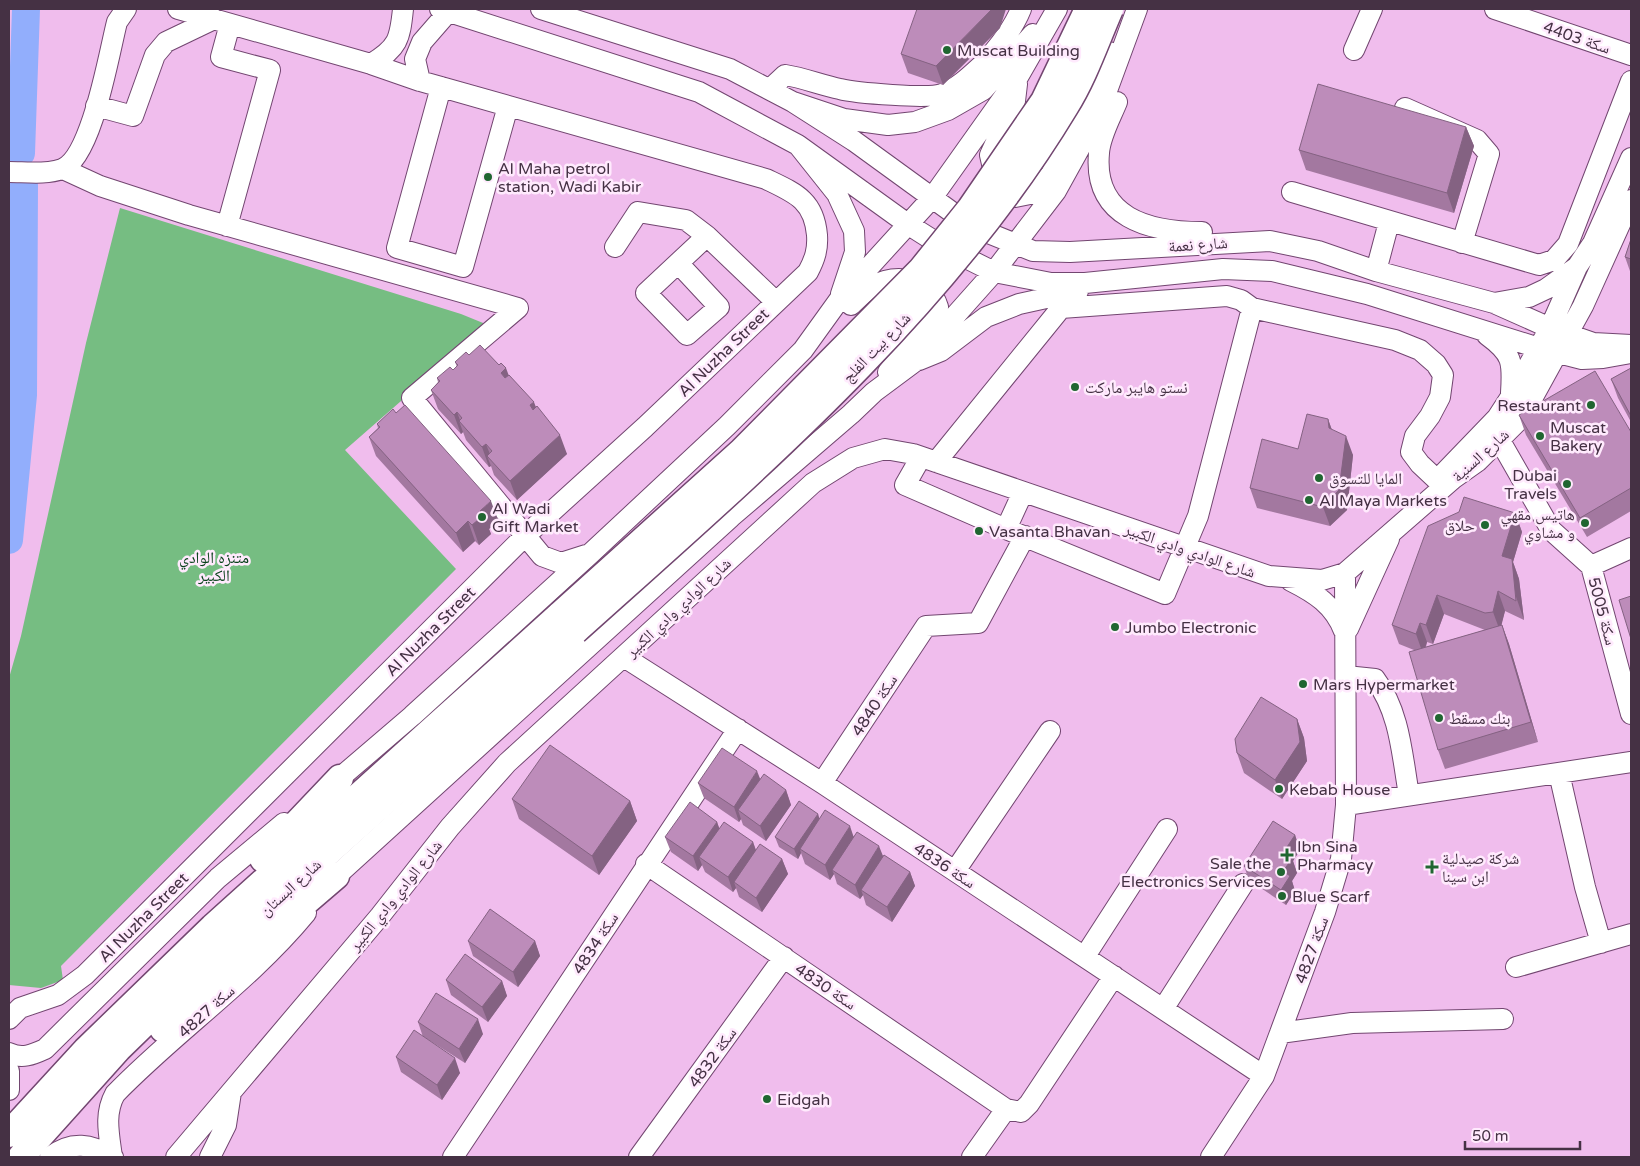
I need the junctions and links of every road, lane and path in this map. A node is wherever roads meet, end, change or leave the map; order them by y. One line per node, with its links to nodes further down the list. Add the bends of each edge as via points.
1 (126, 9): 24 (street, via 117,22)
2 (178, 9): 13 (street)
3 (403, 9): 17 (street, via 400,34 389,53)
4 (541, 9): 22 (street, via 721,66)
5 (1021, 9): 22 (street, via 990,56 966,80 942,95 912,97 842,90 785,75)
6 (1056, 9): 18 (street); 23 (street, via 983,90 948,110 915,122 888,125 844,119)
7 (1088, 9): 80 (main road, شارع بيت الفلج, bridge, via 1044,101 970,209 921,270)
8 (1110, 9): 80 (main road, شارع بيت الفلج, bridge, via 1066,106 984,224 939,281 758,467)
9 (1136, 9): 16 (street); 18 (street, via 1115,40 1051,174 1035,193 1016,197 1006,191 995,177 990,155 1016,101)
10 (1372, 9): 14 (street)
11 (1495, 9): 15 (street, سكة 4403)
12 (445, 10): 19 (street, via 422,42 415,59); 27 (street, شارع نعمة, via 699,92)
13 (222, 22): 17 (street); 24 (street, via 166,42 155,55 133,116); 36 (street, via 221,58 270,70)
14 (1354, 50)
15 (1631, 55)
16 (1119, 58): 39 (street, via 1117,100 1098,151 1101,180 1112,206 1134,221 1176,232 1225,232); 42 (street, via 1098,115 1056,191)
17 (371, 64): 19 (street)
18 (1018, 77): 32 (street)
19 (420, 81): 21 (street)
20 (1631, 81): 41 (street)
21 (441, 87): 25 (street); 25 (street, via 397,248 463,267)
22 (770, 89): 23 (street)
23 (793, 102): 32 (street, شارع نعمة, via 854,141)
24 (96, 106): 29 (street, via 86,139 76,158)
25 (508, 106): 50 (street, Al Nuzha Street, via 766,179 791,191 809,207 816,219 817,244 808,272)
26 (1405, 108): 40 (street, via 1477,140 1489,154)
27 (798, 145): 35 (street, شارع نعمة); 49 (street, via 837,194 854,231 855,252)
28 (1631, 158): 37 (street, شارع السنية)
29 (63, 169): 30 (street); 36 (street, via 100,186)
30 (9, 172)
31 (1292, 192): 34 (street)
32 (932, 198): 35 (street); 42 (street, شارع نعمة, via 971,226)
33 (1631, 200): 52 (street, شارع السنية)
34 (1389, 222): 40 (street); 46 (street)
35 (909, 225): 47 (street, شارع نعمة); 49 (street)
36 (228, 226): 72 (street, via 518,308 412,398)
37 (1601, 227): 41 (street); 45 (street, شارع السنية)
38 (707, 236): 43 (street, via 686,220 638,212); 44 (street); 50 (street)
39 (1270, 241): 42 (street, شارع نعمة, via 1070,252 1033,251); 46 (street, شارع نعمة, via 1318,251)
40 (1462, 243): 41 (street, via 1539,265 1554,260)
41 (1568, 244)
42 (1013, 245): 47 (street)
43 (615, 247)
44 (678, 263)
45 (1577, 267): 51 (street, via 1538,293); 55 (street, شارع السنية)
46 (1376, 271): 51 (street, شارع نعمة)
47 (994, 272): 48 (street, شارع نعمة, via 1051,283); 60 (street)
48 (1122, 280): 54 (street, شارع نعمة, via 1223,269 1272,271 1367,294); 60 (street, via 1019,304 986,317 941,351)
49 (839, 300): 58 (street)
50 (776, 302): 72 (street, Al Nuzha Street)
51 (1494, 303): 55 (street, شارع نعمة)
52 (1583, 306): 55 (street, شارع السنية); 56 (street, via 1594,332)
53 (1252, 308): 67 (street, via 1227,296 1061,308 959,434); 68 (street, via 1395,340 1420,350 1436,364 1443,376 1440,397 1415,436 1411,452); 75 (street, via 1198,516)
54 (1482, 331): 55 (street, شارع نعمة); 63 (street, via 1505,348 1513,368)
55 (1554, 341): 56 (street, شارع نعمة); 59 (street, شارع نعمة, via 1582,359); 63 (street, شارع السنية); 65 (street, شارع السنية)
56 (1607, 344): 57 (street, شارع نعمة)
57 (1631, 345)
58 (803, 350): 62 (street, via 870,288 885,281 905,279 921,284 935,297 938,307); 76 (street)
59 (1631, 354): 61 (street)
60 (913, 363): 62 (street)
61 (1592, 376)
62 (874, 392): 96 (street, سكة 4827)
63 (1510, 398): 68 (street, شارع السنية, via 1497,418)
64 (1553, 398): 65 (street)
65 (1522, 416): 66 (street, شارع السنية)
66 (1499, 439): 71 (street, شارع السنية, via 1478,461); 77 (street, سكة 5005, via 1551,530)
67 (929, 459): 69 (street, شارع الوادي وادي الكبير); 70 (street, via 905,485); 82 (street, شارع الوادي وادي الكبير, via 885,449 852,458 812,483)
68 (1437, 480): 78 (street, شارع السنية)
69 (1023, 492): 70 (street); 75 (street, شارع الوادي وادي الكبير)
70 (1006, 528): 73 (street)
71 (1392, 532): 78 (street, شارع السنية); 81 (street)
72 (526, 535): 76 (street, via 542,556 560,563); 104 (street, Al Nuzha Street, via 85,975)
73 (1025, 536): 75 (street, via 1165,594); 90 (street, سكة 4840, via 978,624 926,626)
74 (1631, 548): 77 (street, سكة 5005)
75 (1186, 549): 79 (street, شارع الوادي وادي الكبير)
76 (590, 554): 89 (street)
77 (1591, 566): 84 (street, سكة 5005)
78 (1345, 573): 79 (street, شارع الوادي وادي الكبير, via 1322,580); 81 (street, سكة 4827)
79 (1284, 578): 81 (street, via 1317,595 1330,606 1339,617)
80 (568, 623): 110 (main road, شارع البستان, via 213,927); 117 (main road, شارع البستان, via 228,942 118,1049)
81 (1346, 635): 83 (street, سكة 4827)
82 (624, 657): 85 (street, سكة 4836); 115 (street, شارع الوادي وادي الكبير, via 507,763 450,827 380,916)
83 (1346, 676): 91 (street, via 1375,679 1390,702); 92 (street, سكة 4827)
84 (1631, 714)
85 (738, 729): 90 (street, سكة 4836); 94 (street, سكة 4834)
86 (1050, 731): 95 (street)
87 (1631, 762): 88 (street)
88 (1559, 773): 91 (street); 99 (street)
89 (340, 778): 110 (main road, via 286,838 141,975 109,1012); 111 (street, via 218,878 45,1049 18,1057)
90 (822, 783): 95 (street, سكة 4836)
91 (1409, 796): 92 (street)
92 (1346, 805): 109 (street, سكة 4827, via 1341,859)
93 (1168, 829): 100 (street)
94 (646, 864): 101 (street, سكة 4830); 124 (street, سكة 4834)
95 (954, 871): 100 (street, سكة 4836)
96 (336, 876): 117 (main road, via 133,1057); 121 (street, سكة 4827, via 291,932 115,1094 108,1106 107,1118)
97 (1243, 884): 106 (street)
98 (1631, 934): 99 (street)
99 (1601, 943): 102 (street)
100 (1085, 956): 103 (street, سكة 4836)
101 (784, 957): 116 (street, سكة 4830); 125 (street, سكة 4832)
102 (1516, 967)
103 (1114, 976): 106 (street, سكة 4836); 116 (street, via 1029,1104 1021,1112)
104 (58, 995): 105 (street); 107 (street, Al Nuzha Street, via 20,1008)
105 (9, 997)
106 (1163, 1009): 113 (street, سكة 4836)
107 (9, 1019)
108 (1502, 1019): 109 (street, via 1352,1023)
109 (1280, 1033): 113 (street, سكة 4827)
110 (86, 1050): 118 (main road, شارع البستان)
111 (9, 1053)
112 (9, 1071): 114 (street)
113 (1264, 1076): 127 (street, سكة 4827)
114 (9, 1090)
115 (231, 1092): 122 (street, شارع الوادي وادي الكبير); 123 (street, via 226,1125)
116 (1006, 1109): 126 (street)
117 (42, 1131): 119 (main road, شارع البستان)
118 (9, 1134)
119 (21, 1157)
120 (50, 1157): 121 (street, سكة 4827, via 76,1145 93,1146)
121 (112, 1157)
122 (176, 1157)
123 (210, 1157)
124 (453, 1157)
125 (640, 1157)
126 (972, 1157)
127 (1210, 1157)

